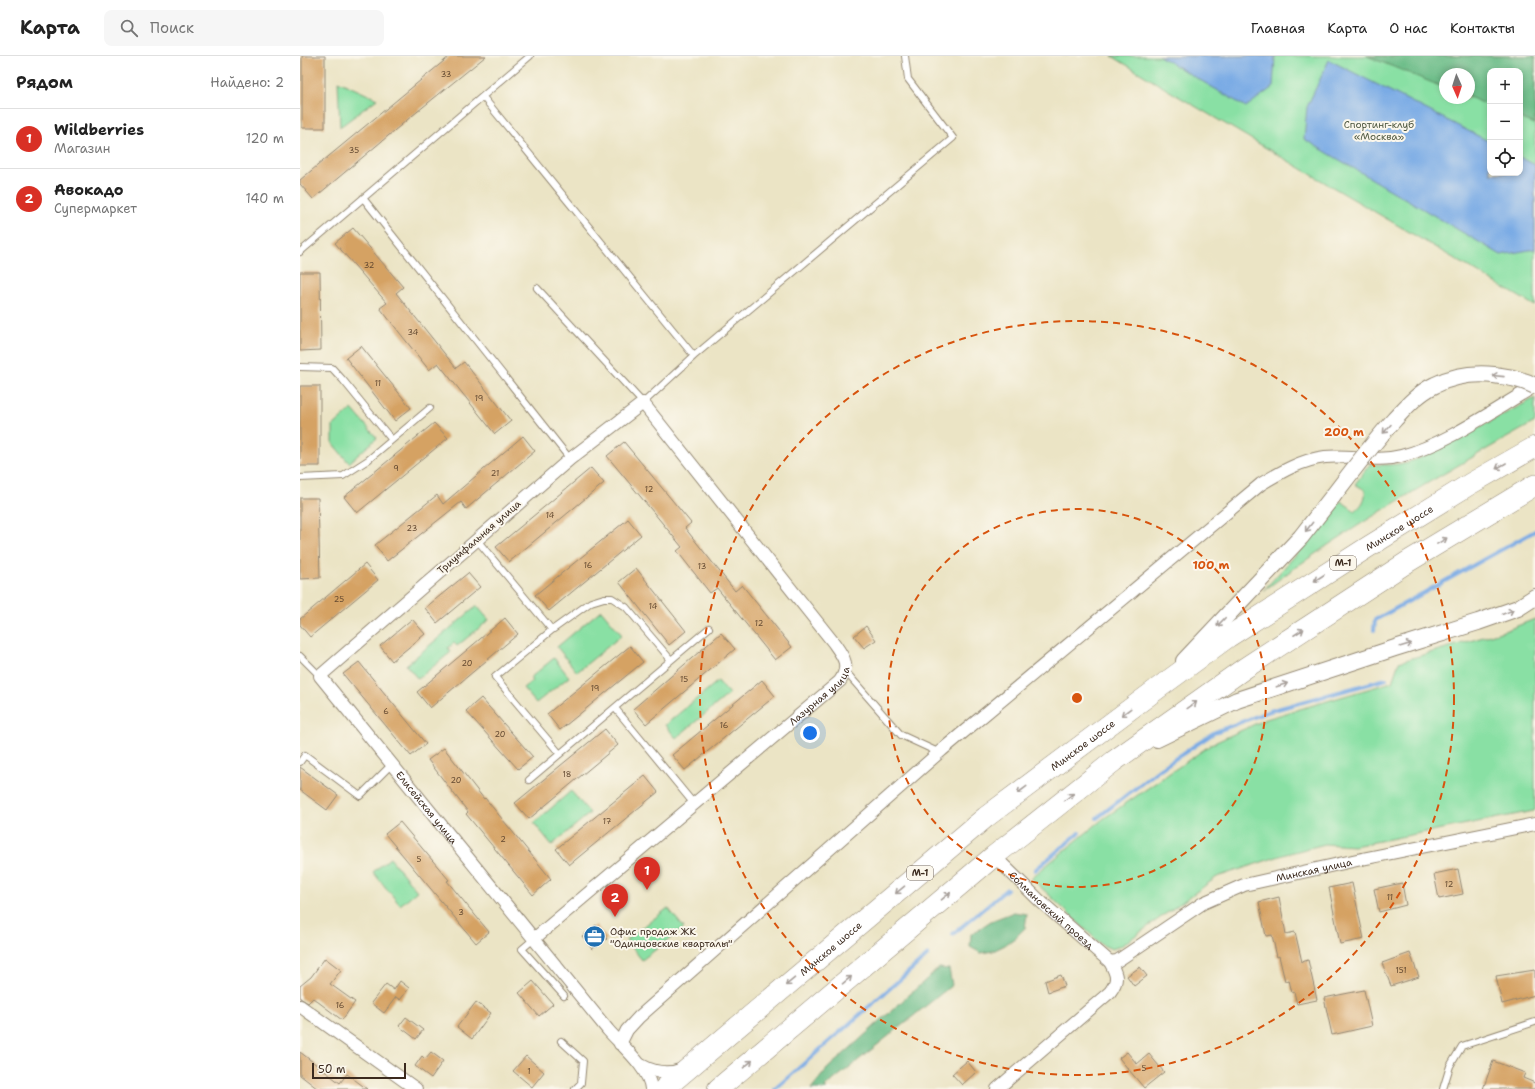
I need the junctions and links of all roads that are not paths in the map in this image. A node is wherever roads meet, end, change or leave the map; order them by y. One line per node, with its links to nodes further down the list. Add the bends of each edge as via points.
1 (530, 56): 3 (lane)
2 (905, 56): 7 (lane, via 908,79 953,138)
3 (483, 97): 4 (lane); 7 (lane)
4 (363, 198): 5 (lane); 14 (lane)
5 (300, 252)
6 (537, 288): 10 (lane)
7 (694, 356): 10 (lane)
8 (300, 367): 12 (lane, via 332,368)
9 (1535, 386): 25 (street, one-way to 25, bridge, via 1523,380 1486,374 1471,375 1435,385 1412,401 1374,442 1301,537); 27 (street, via 1421,450 1400,457 1381,459 1325,457 1281,472 1262,484)
10 (643, 403): 14 (street, Триумфальная улица); 23 (street, Лазурная улица, via 833,642 843,656)
11 (430, 408): 12 (lane)
12 (392, 440): 15 (lane, via 343,476)
13 (1535, 447): 25 (highway, Минское шоссе / М-1, one-way to 25, via 1368,547 1228,637)
14 (570, 459): 17 (street, Триумфальная улица)
15 (300, 478)
16 (1535, 485): 29 (highway, one-way to 16, via 1245,668 1409,561)
17 (477, 540): 20 (lane); 24 (street, Триумфальная улица)
18 (1535, 597): 29 (street, one-way to 18, via 1237,700 1478,622 1518,608)
19 (709, 628): 22 (lane)
20 (552, 630): 22 (lane, via 591,602 612,598 626,607); 28 (lane, via 495,677)
21 (300, 656): 24 (lane)
22 (671, 660): 26 (lane)
23 (845, 671): 27 (lane, via 902,735); 33 (street, Лазурная улица, via 840,681)
24 (320, 676): 31 (street, Елисейская улица)
25 (1158, 689): 44 (highway, Минское шоссе / М-1, one-way to 44, via 986,818)
26 (615, 708): 28 (lane); 33 (lane)
27 (940, 753): 42 (street, via 640,1017 627,1030)
28 (560, 754): 32 (lane)
29 (1114, 761): 35 (highway, one-way to 29)
30 (300, 762): 31 (lane, via 305,755 360,796)
31 (392, 764): 36 (street, Елисейская улица)
32 (529, 780)
33 (694, 804): 36 (street, Лазурная улица)
34 (1535, 824): 37 (street, Минская улица, via 1244,885 1203,903 1124,957)
35 (994, 856): 37 (street, Солмановский проезд, via 1040,901); 49 (highway, one-way to 35)
36 (535, 938): 38 (lane, via 522,949); 42 (street, Елисейская улица)
37 (1110, 962): 50 (street, via 1116,973 1116,983 1110,992)
38 (564, 996)
39 (300, 1006): 45 (street)
40 (1535, 1022): 51 (lane, via 1462,1046 1450,1066)
41 (561, 1041): 46 (lane, via 583,1061 581,1083)
42 (620, 1044): 43 (street, Елисейская улица)
43 (639, 1063): 44 (street, via 649,1070 668,1073); 47 (street, via 649,1077)
44 (689, 1067): 48 (highway, Минское шоссе / М-1)
45 (416, 1089)
46 (575, 1089)
47 (651, 1089)
48 (664, 1089)
49 (718, 1089)
50 (997, 1089)
51 (1443, 1089)

